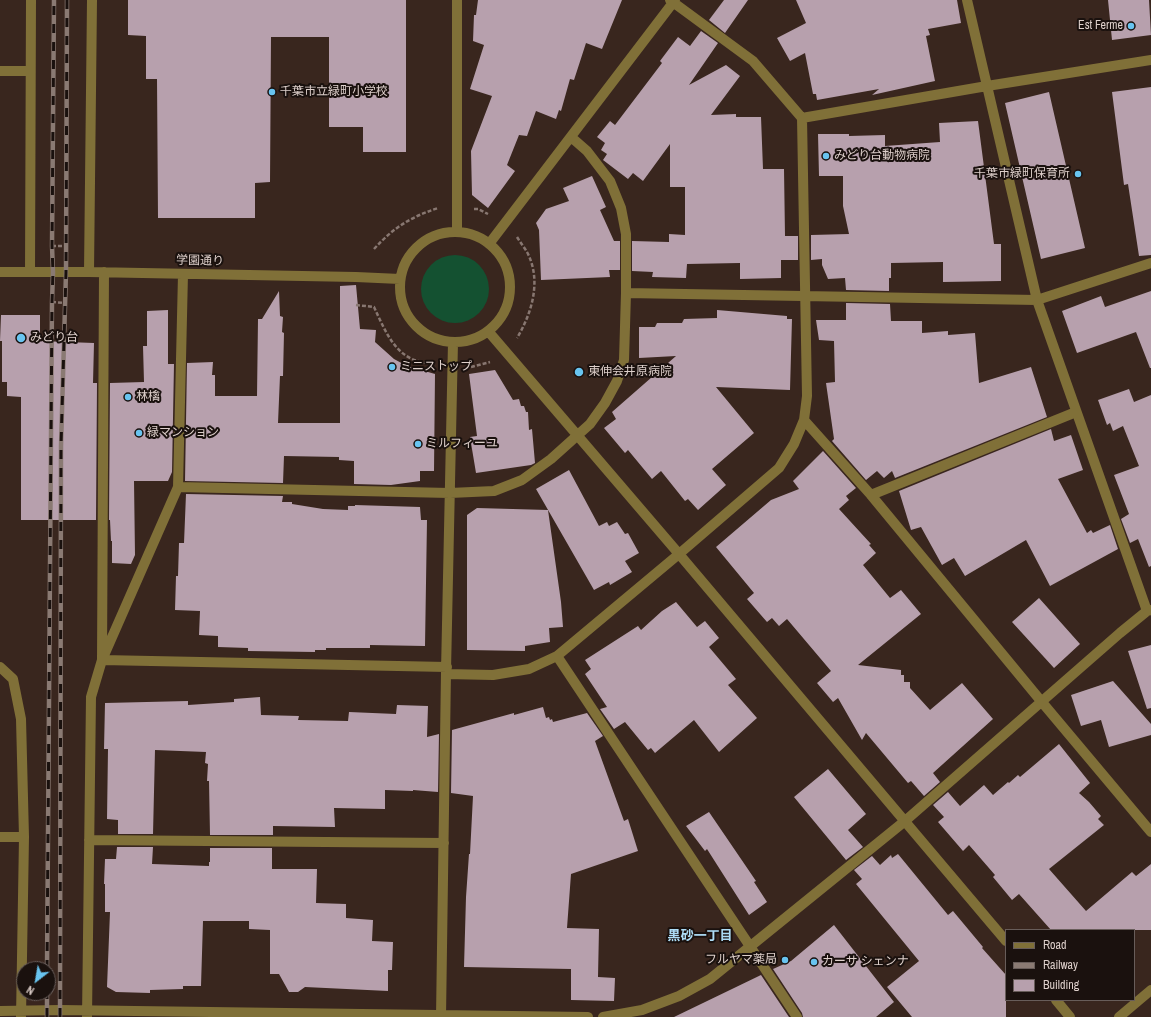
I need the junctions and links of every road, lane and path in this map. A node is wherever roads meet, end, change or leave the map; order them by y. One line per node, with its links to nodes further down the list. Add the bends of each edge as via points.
1 (31, 0): 8 (street)
2 (92, 0): 24 (street)
3 (458, 0): 16 (street)
4 (967, 0): 9 (street)
5 (672, 1): 10 (street, via 753,61); 11 (street)
6 (1151, 60): 9 (street)
7 (0, 71): 8 (street)
8 (30, 71): 23 (street)
9 (987, 86): 10 (street); 30 (street)
10 (802, 118): 29 (street)
11 (571, 137): 17 (street); 28 (street, via 587,151 610,182 621,208 626,234)
12 (443, 208): 20 (path, via 418,214)
13 (468, 209): 14 (path, via 478,209)
14 (494, 217)
15 (513, 231): 35 (path, via 528,253 534,271 532,304 525,326)
16 (457, 232): 17 (street, via 474,236); 27 (street, via 428,239 405,263)
17 (488, 244): 34 (street, via 507,270 510,287 507,304 500,319)
18 (52, 246): 19 (path)
19 (65, 246)
20 (374, 248)
21 (1151, 262): 30 (street)
22 (0, 272): 23 (street, 学園通り)
23 (30, 272): 24 (street, 学園通り)
24 (90, 272): 25 (street, 学園通り)
25 (104, 272): 26 (street, 学園通り); 49 (street)
26 (183, 274): 27 (street, 学園通り); 43 (street)
27 (400, 279): 36 (street, via 401,298 407,315 419,329 435,339)
28 (626, 293): 29 (street); 42 (street, via 624,360 617,381 590,424)
29 (805, 296): 30 (street); 41 (street, via 807,396)
30 (1037, 300): 40 (street)
31 (52, 302): 32 (path)
32 (65, 303)
33 (356, 305): 38 (path, via 374,307 387,334 398,349 412,359)
34 (488, 331): 36 (street, via 472,340); 42 (street)
35 (515, 341)
36 (453, 342): 44 (street)
37 (496, 360): 39 (path)
38 (436, 366)
39 (468, 368)
40 (1076, 412): 45 (street); 47 (street)
41 (804, 420): 45 (street); 46 (street, via 794,444 779,468)
42 (578, 435): 44 (street, via 522,480 494,491); 46 (street)
43 (178, 487): 44 (street); 49 (street)
44 (450, 493): 51 (street)
45 (871, 495): 52 (street)
46 (679, 554): 48 (street); 53 (street)
47 (1149, 611): 52 (street)
48 (557, 656): 51 (street, via 529,668 493,675); 60 (street)
49 (102, 660): 51 (street); 57 (street, via 91,697)
50 (0, 667): 56 (street, via 13,679 21,719)
51 (446, 670): 58 (street)
52 (1041, 701): 53 (street); 54 (street)
53 (905, 821): 59 (street); 60 (street)
54 (1151, 832)
55 (0, 837): 56 (street)
56 (24, 837): 64 (street)
57 (89, 840): 58 (street); 65 (street)
58 (444, 843): 66 (street)
59 (1005, 940)
60 (750, 946): 68 (street, via 710,979 679,996 642,1010); 69 (street)
61 (1151, 990): 71 (street)
62 (1057, 1001): 70 (street)
63 (0, 1011): 64 (street)
64 (21, 1014): 65 (street, via 53,1010)
65 (87, 1014): 66 (street)
66 (441, 1016): 67 (street)
67 (588, 1017)
68 (603, 1017)
69 (797, 1017)
70 (1070, 1017)
71 (1120, 1017)

